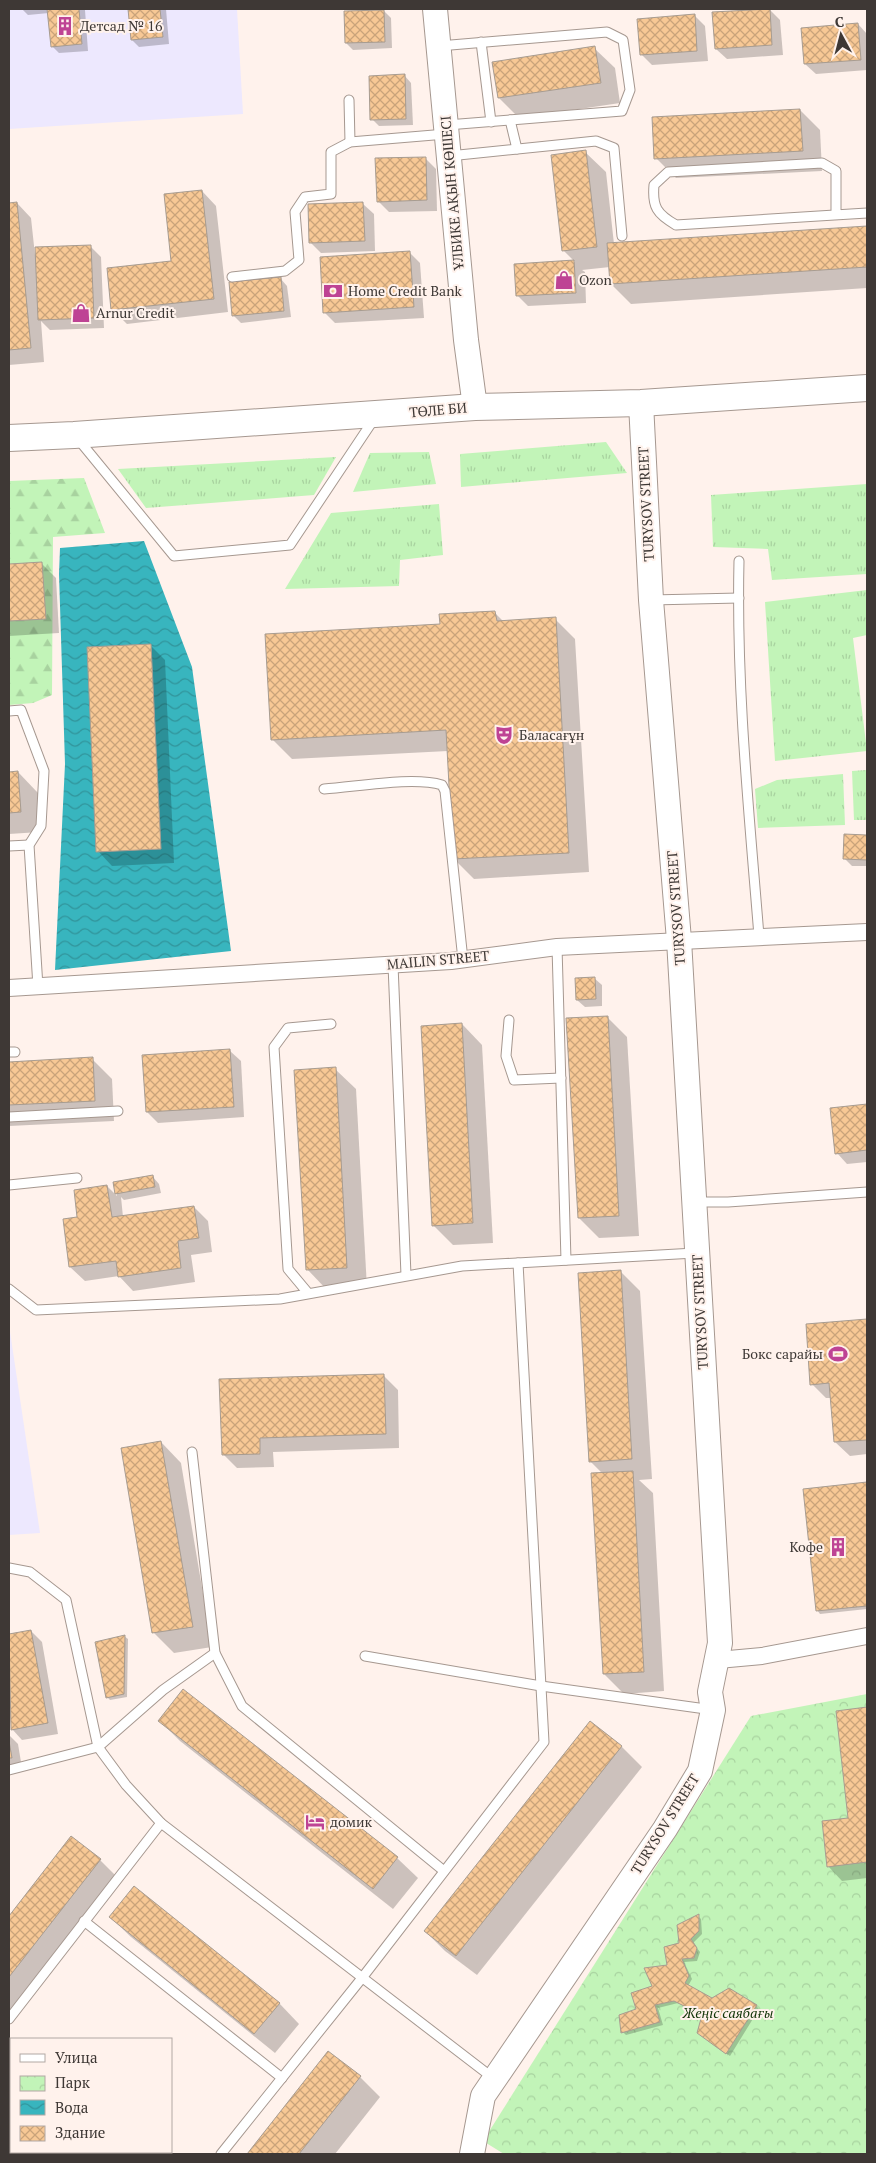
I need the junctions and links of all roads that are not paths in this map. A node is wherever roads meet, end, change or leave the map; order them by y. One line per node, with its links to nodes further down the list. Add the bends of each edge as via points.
1 (436, 9): 3 (main road, ҰЛБИКЕ АҚЫН КӨШЕСІ)
2 (481, 42): 3 (lane); 5 (lane, via 607,32 623,40 630,90 622,111); 6 (lane)
3 (439, 46): 7 (main road, ҰЛБИКЕ АҚЫН КӨШЕСІ)
4 (349, 100): 8 (lane)
5 (510, 120): 6 (lane); 9 (lane)
6 (491, 122): 7 (lane)
7 (447, 139): 8 (lane); 9 (lane); 16 (main road, ҰЛБИКЕ АҚЫН КӨШЕСІ, via 466,340)
8 (350, 142): 13 (lane, via 331,152 331,194 305,197 295,212 298,260 285,271)
9 (517, 149): 12 (lane, via 596,141 614,148)
10 (867, 212): 11 (lane)
11 (836, 215): 11 (lane, via 676,225 660,216 653,200 654,185 668,172 822,163 836,171)
12 (622, 236)
13 (232, 277)
14 (867, 388): 15 (main road, ТӨЛЕ БИ)
15 (641, 403): 16 (main road, ТӨЛЕ БИ); 22 (main road, TURYSOV STREET)
16 (476, 407): 17 (main road, ТӨЛЕ БИ)
17 (376, 416): 18 (main road, ТӨЛЕ БИ); 18 (lane, via 290,545 174,556)
18 (74, 435): 19 (main road, ТӨЛЕ БИ)
19 (9, 438)
20 (739, 561): 21 (lane)
21 (739, 598): 22 (lane); 28 (lane, via 746,775)
22 (651, 600): 29 (main road, TURYSOV STREET)
23 (9, 711): 25 (lane, via 21,710 44,771 41,826)
24 (324, 789): 31 (lane, via 431,781 442,785)
25 (29, 845): 26 (lane); 33 (lane)
26 (9, 846)
27 (867, 932): 28 (street, MAILIN STREET)
28 (759, 936): 29 (street, MAILIN STREET)
29 (679, 940): 30 (street, MAILIN STREET); 43 (main road, TURYSOV STREET)
30 (557, 948): 31 (street, MAILIN STREET); 37 (lane)
31 (463, 960): 32 (street, MAILIN STREET)
32 (393, 965): 33 (street, MAILIN STREET); 47 (lane)
33 (38, 986): 34 (street, MAILIN STREET)
34 (9, 988)
35 (509, 1020): 37 (lane, via 506,1056 514,1080)
36 (330, 1024): 49 (lane, via 288,1028 274,1046 288,1269)
37 (560, 1078): 45 (lane)
38 (118, 1111): 39 (lane)
39 (9, 1117)
40 (77, 1178): 41 (lane)
41 (9, 1185)
42 (867, 1192): 43 (lane)
43 (694, 1202): 44 (main road, TURYSOV STREET)
44 (697, 1253): 45 (lane); 55 (main road, TURYSOV STREET, via 720,1643)
45 (566, 1260): 46 (lane)
46 (518, 1263): 47 (lane, via 462,1266); 56 (lane)
47 (406, 1275): 49 (lane)
48 (9, 1289): 49 (lane, via 36,1310 191,1304)
49 (308, 1293)
50 (192, 1452): 53 (lane)
51 (9, 1568): 58 (lane, via 30,1572 66,1600)
52 (867, 1636): 55 (street, via 762,1656)
53 (215, 1653): 58 (lane, via 163,1690); 61 (lane, via 242,1706)
54 (365, 1656): 56 (lane)
55 (718, 1660): 57 (main road, TURYSOV STREET, via 710,1692)
56 (541, 1686): 57 (lane); 61 (lane, via 544,1742)
57 (713, 1710): 66 (main road, TURYSOV STREET, via 700,1771)
58 (98, 1747): 59 (lane); 60 (lane, via 126,1785)
59 (9, 1770)
60 (161, 1823): 62 (lane); 63 (lane)
61 (444, 1871): 63 (lane)
62 (84, 1922): 64 (lane); 65 (lane)
63 (362, 1978): 65 (lane); 66 (lane)
64 (9, 2019)
65 (282, 2078): 67 (lane)
66 (494, 2080): 68 (main road, TURYSOV STREET, via 483,2096)
67 (221, 2154)
68 (472, 2154)

